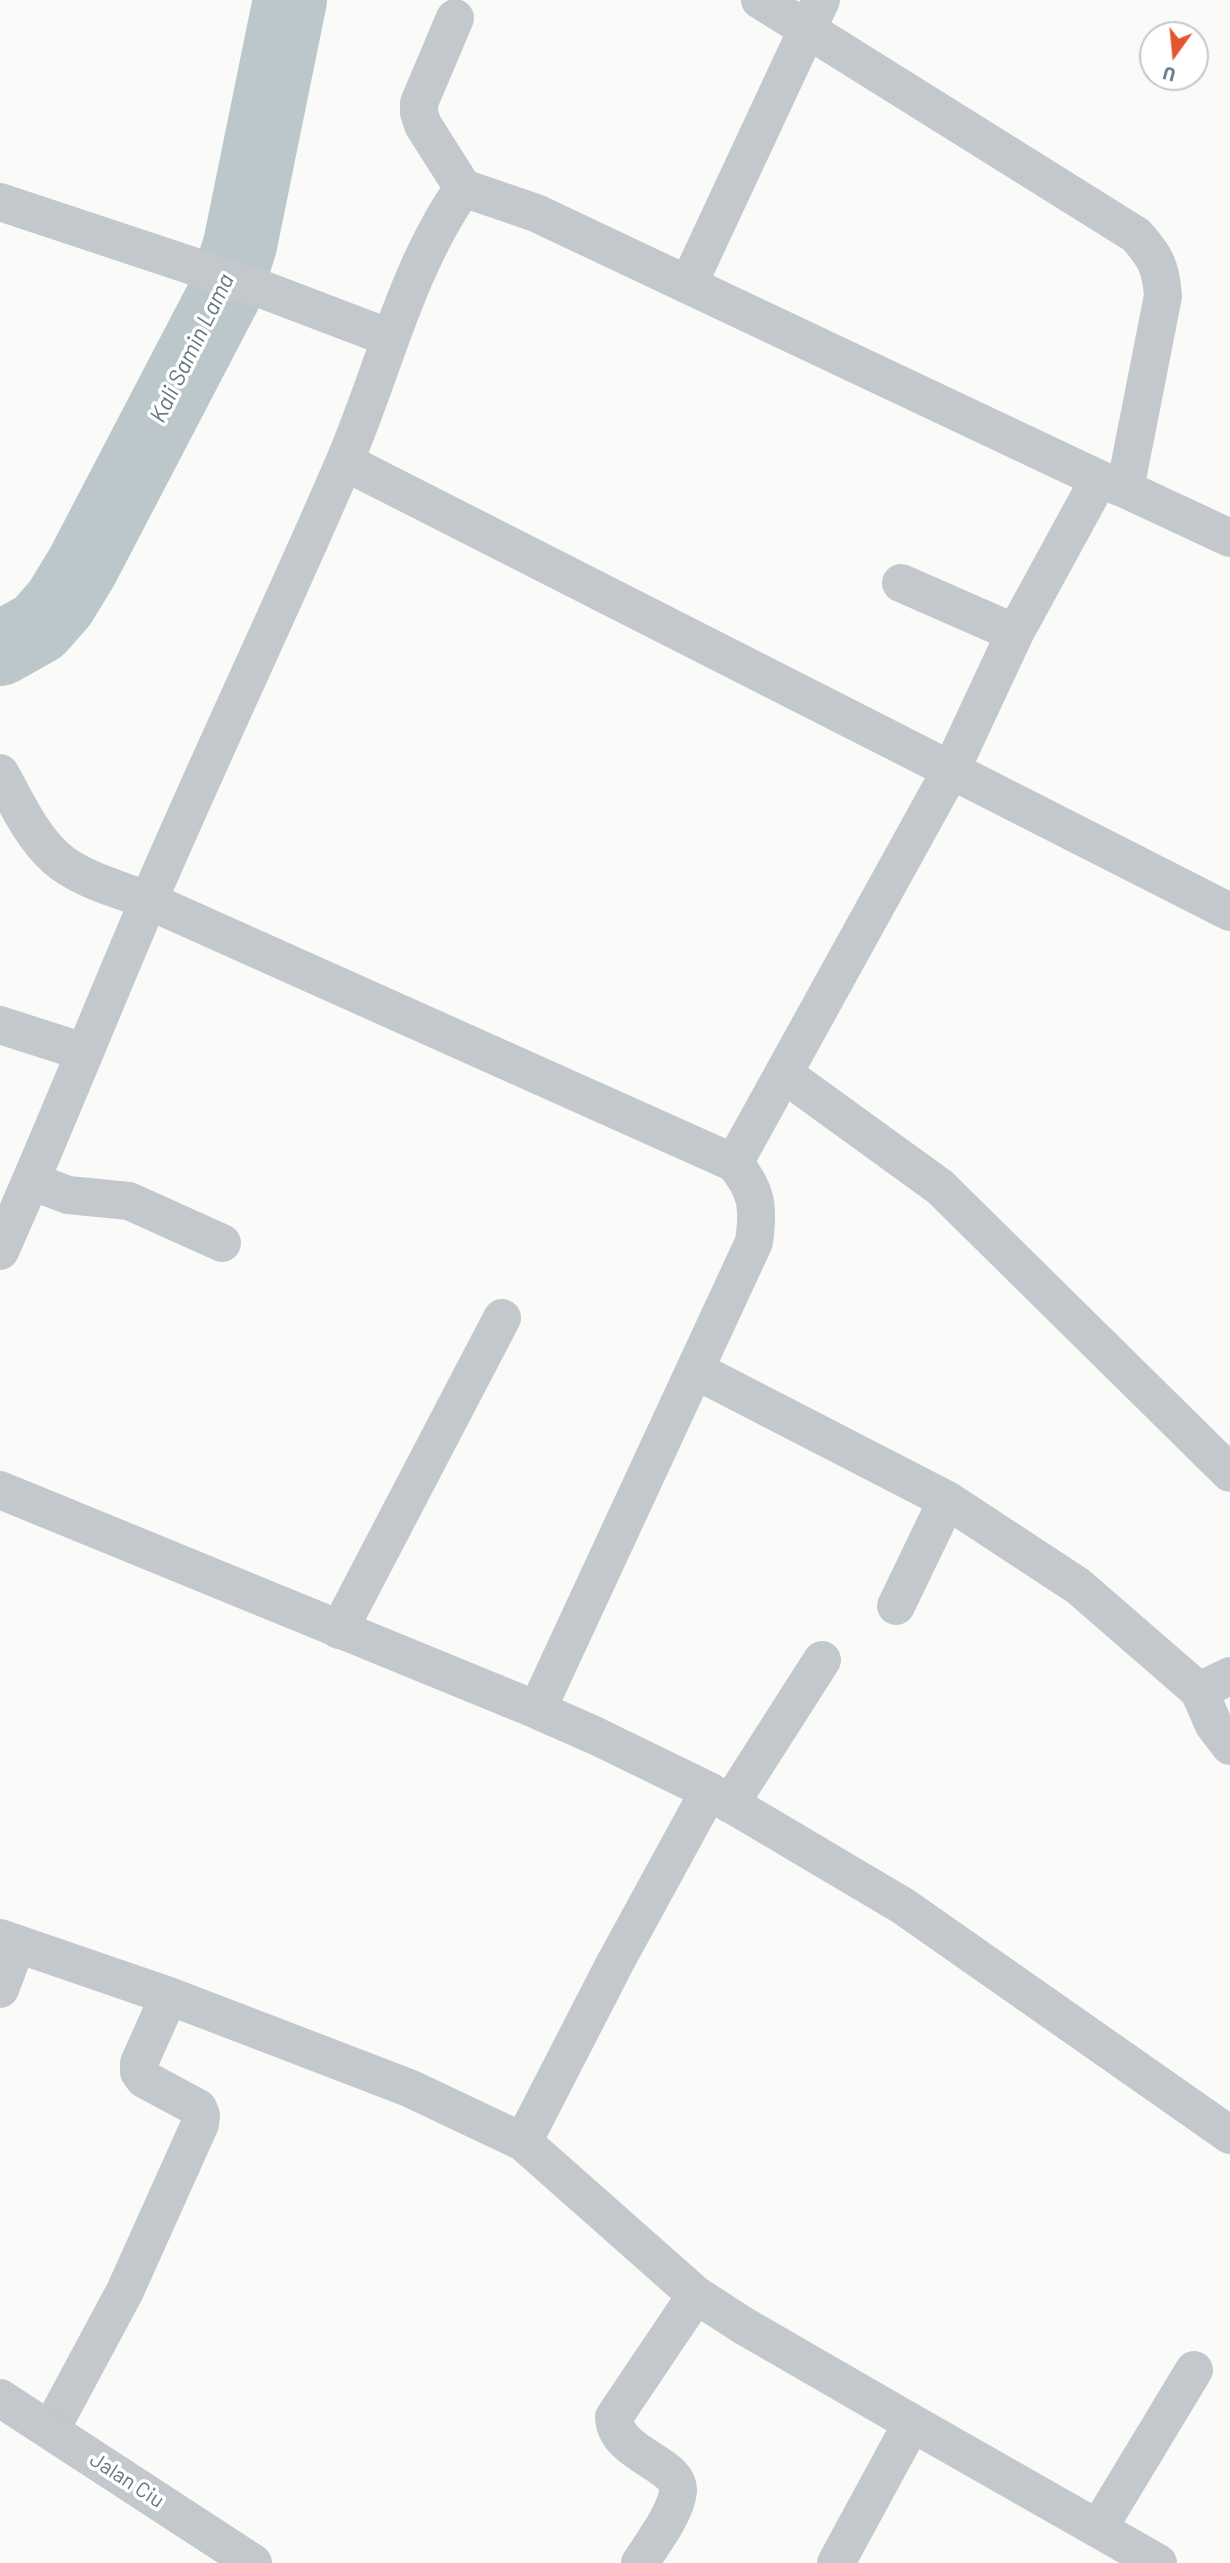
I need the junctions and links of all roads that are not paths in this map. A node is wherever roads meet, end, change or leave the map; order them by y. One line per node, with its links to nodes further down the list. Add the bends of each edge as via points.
1 (760, 0): 2 (street)
2 (814, 14): 6 (street); 9 (street, via 1136,235 1154,255 1162,275 1163,296)
3 (455, 18): 4 (street, via 419,103 419,113)
4 (463, 188): 6 (street, via 536,213); 7 (street, via 441,220)
5 (0, 202): 7 (street, via 256,287)
6 (688, 285): 9 (street)
7 (390, 338): 8 (street)
8 (345, 462): 13 (street); 15 (street)
9 (1112, 484): 10 (street); 12 (street)
10 (1230, 538)
11 (901, 583): 12 (street)
12 (1015, 633): 13 (street)
13 (951, 770): 16 (street); 19 (street)
14 (0, 773): 15 (street, via 38,838 57,859 79,873)
15 (149, 901): 18 (street); 20 (street)
16 (1230, 912)
17 (0, 1025): 18 (street)
18 (84, 1052): 21 (street)
19 (784, 1074): 20 (street); 26 (street, via 940,1186)
20 (734, 1163): 25 (street, via 752,1188 757,1205 754,1242)
21 (31, 1181): 22 (street, via 68,1195 129,1201); 23 (street)
22 (222, 1243)
23 (0, 1251)
24 (502, 1318): 30 (street)
25 (695, 1370): 28 (street); 33 (street)
26 (1230, 1473)
27 (0, 1490): 30 (street)
28 (947, 1500): 29 (street); 32 (street)
29 (896, 1606)
30 (339, 1630): 33 (street)
31 (822, 1660): 35 (street)
32 (1215, 1683): 34 (street, via 1214,1725)
33 (537, 1710): 35 (street)
34 (1230, 1746)
35 (720, 1798): 39 (street, via 903,1906); 40 (street, via 615,1963)
36 (9, 1941): 37 (street); 38 (street)
37 (0, 1989)
38 (169, 1996): 40 (street, via 409,2088); 45 (street, via 139,2071 144,2079 198,2108 200,2123 125,2291)
39 (1230, 2135)
40 (523, 2142): 41 (street)
41 (696, 2295): 44 (street); 48 (street, via 614,2417 622,2439 673,2476 678,2489 671,2512)
42 (1194, 2370): 46 (street)
43 (0, 2398): 45 (street, Jalan Ciu)
44 (912, 2423): 46 (street); 49 (street)
45 (51, 2429): 47 (street, Jalan Ciu)
46 (1098, 2529): 50 (street)
47 (253, 2563)
48 (640, 2563)
49 (836, 2563)
50 (1158, 2563)

